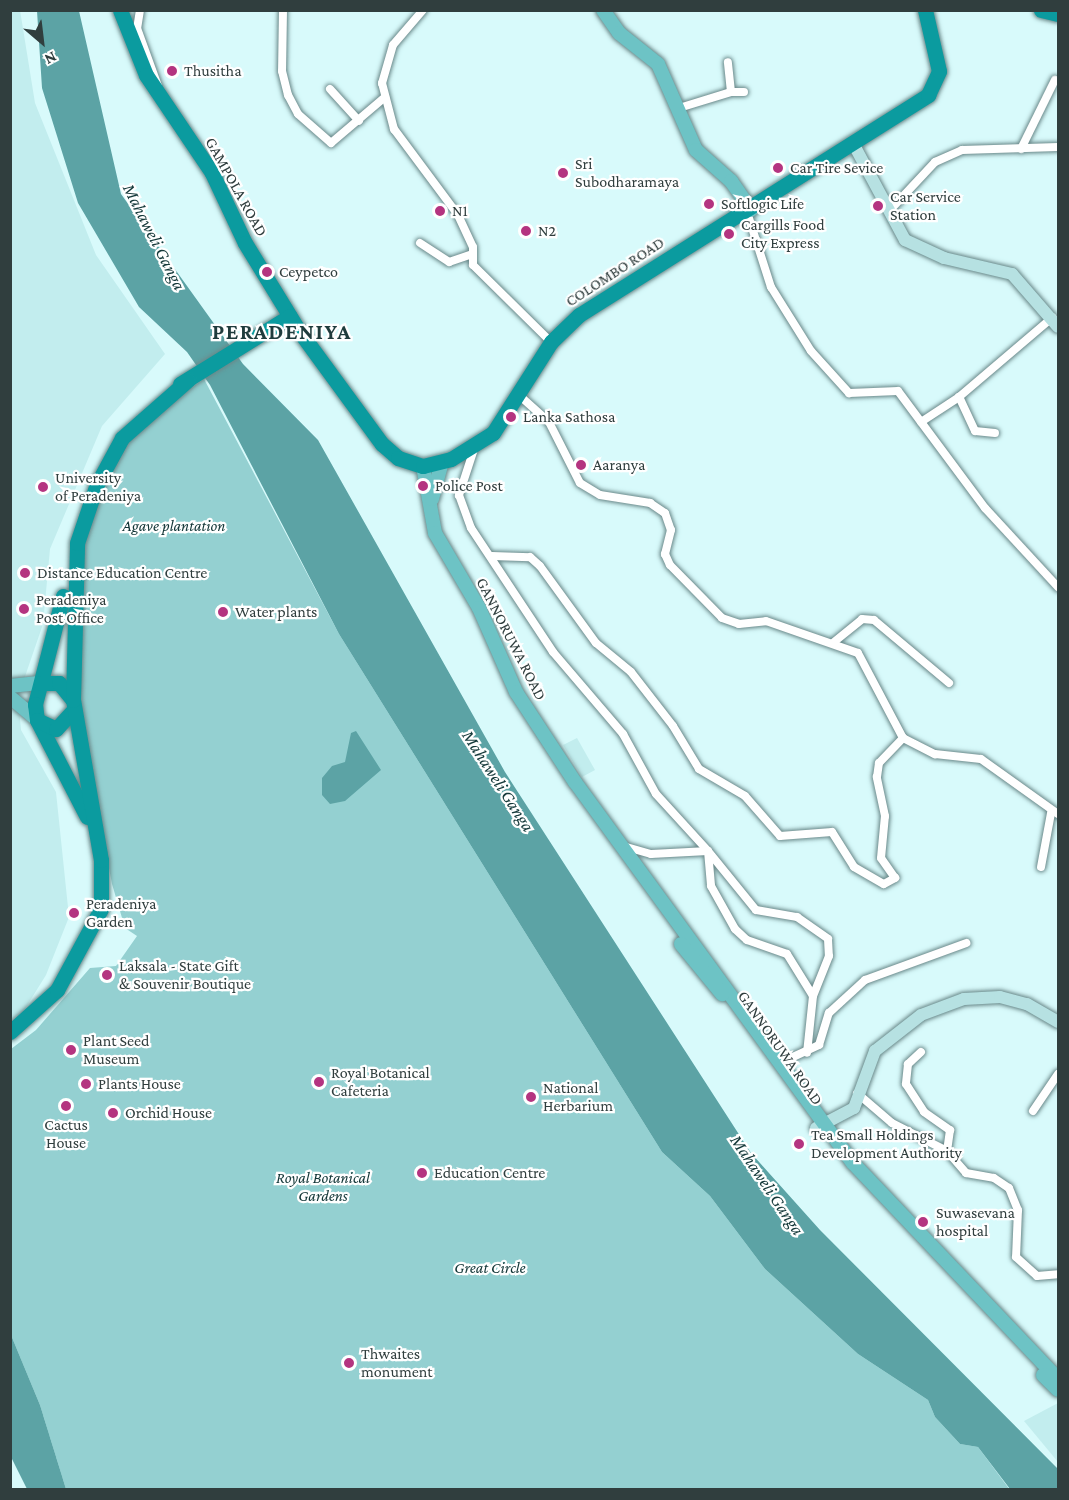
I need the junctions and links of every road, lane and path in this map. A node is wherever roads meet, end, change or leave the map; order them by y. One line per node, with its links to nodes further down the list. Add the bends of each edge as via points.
1 (120, 10): 14 (highway, GAMPOLA ROAD)
2 (140, 10): 14 (street, via 137,28)
3 (283, 10): 17 (street, via 282,70 298,114 331,143)
4 (423, 10): 15 (street, via 393,45 382,83)
5 (603, 10): 16 (main road, via 619,33 658,64)
6 (926, 10): 18 (highway, COLOMBO ROAD, via 939,65 935,87)
7 (1041, 10): 8 (highway)
8 (1059, 14)
9 (728, 62): 12 (street)
10 (1055, 80): 20 (street)
11 (330, 89): 17 (street)
12 (730, 92): 13 (street); 16 (street)
13 (744, 92)
14 (159, 95): 25 (highway, GAMPOLA ROAD, via 212,173)
15 (385, 97): 17 (street); 24 (street, via 402,144 458,215)
16 (679, 108): 22 (main road, via 700,156 730,181)
17 (359, 121)
18 (854, 145): 21 (street); 22 (highway, COLOMBO ROAD)
19 (1059, 147): 20 (street)
20 (1021, 149): 21 (street, via 962,150 935,162)
21 (892, 208): 26 (street, via 896,231 905,240 944,258 1012,274)
22 (749, 211): 27 (highway, COLOMBO ROAD, via 590,306); 31 (street, via 771,287 811,351 849,393 898,391)
23 (420, 243): 24 (street, via 449,262)
24 (472, 254): 27 (street, via 473,265)
25 (290, 316): 28 (highway); 35 (highway, via 378,439 399,458)
26 (1056, 322): 30 (street)
27 (550, 342): 29 (highway, COLOMBO ROAD)
28 (188, 380): 40 (highway, via 149,401 118,432 98,465 74,523 58,629); 44 (highway, via 122,438 85,515 72,580)
29 (520, 396): 33 (highway, COLOMBO ROAD, via 499,427); 39 (street, via 549,422 580,483 600,495 650,503 665,513 671,530 665,554 670,565 722,618 739,624 766,621)
30 (959, 397): 31 (street); 32 (street, via 975,431)
31 (921, 422): 38 (street, via 985,508)
32 (995, 433)
33 (475, 446): 34 (highway, COLOMBO ROAD); 37 (street, via 460,502)
34 (442, 462): 35 (highway, COLOMBO ROAD); 36 (main road, GANNORUWA ROAD)
35 (423, 466): 36 (main road, GANNORUWA ROAD)
36 (430, 507): 47 (main road, GANNORUWA ROAD, via 435,533 479,608 516,692)
37 (492, 556): 46 (street, via 530,557 540,566 596,643 631,672 674,726 699,769 745,796 780,836 832,832 854,867 884,884 895,878 881,858 885,816 877,777 879,763); 50 (street, via 553,652 622,734 656,794)
38 (1059, 587)
39 (834, 642): 41 (street, via 862,619 874,620); 46 (street, via 863,658)
40 (40, 683): 42 (main road); 44 (highway, via 59,683); 45 (highway)
41 (949, 683)
42 (10, 686)
43 (10, 697): 45 (main road)
44 (73, 705): 45 (highway, via 56,729); 52 (highway, via 104,886)
45 (37, 720): 52 (highway, via 85,809 92,843)
46 (903, 738): 48 (street, via 935,753 981,759)
47 (575, 782): 49 (main road, GANNORUWA ROAD); 55 (main road, GANNORUWA ROAD, via 654,907)
48 (1055, 813): 51 (street)
49 (622, 846): 50 (street, via 651,854); 55 (main road, GANNORUWA ROAD)
50 (708, 850): 54 (street, via 711,886 735,929 747,940 788,954); 54 (street, via 756,910 797,917 828,939 829,956)
51 (1041, 867)
52 (94, 921): 57 (highway, via 84,949 57,990)
53 (966, 942): 59 (street, via 866,980 829,1013 819,1045)
54 (813, 996): 59 (street)
55 (731, 998): 60 (main road, GANNORUWA ROAD); 64 (main road, GANNORUWA ROAD)
56 (1059, 1022): 62 (street, via 1012,998 964,999 895,1032 875,1051)
57 (10, 1032)
58 (921, 1052): 65 (street, via 908,1064 906,1084 924,1112 950,1130)
59 (807, 1053): 60 (street)
60 (782, 1062): 64 (main road, GANNORUWA ROAD)
61 (1059, 1074): 63 (street)
62 (857, 1093): 64 (street, via 854,1108); 65 (street, via 892,1123)
63 (1033, 1111)
64 (820, 1126): 67 (main road, GANNORUWA ROAD, via 905,1221); 68 (main road, GANNORUWA ROAD, via 889,1217)
65 (947, 1151): 66 (street, via 966,1173 994,1178 1009,1188 1018,1210 1016,1257 1037,1276)
66 (1059, 1275)
67 (1059, 1379)
68 (1059, 1390)

